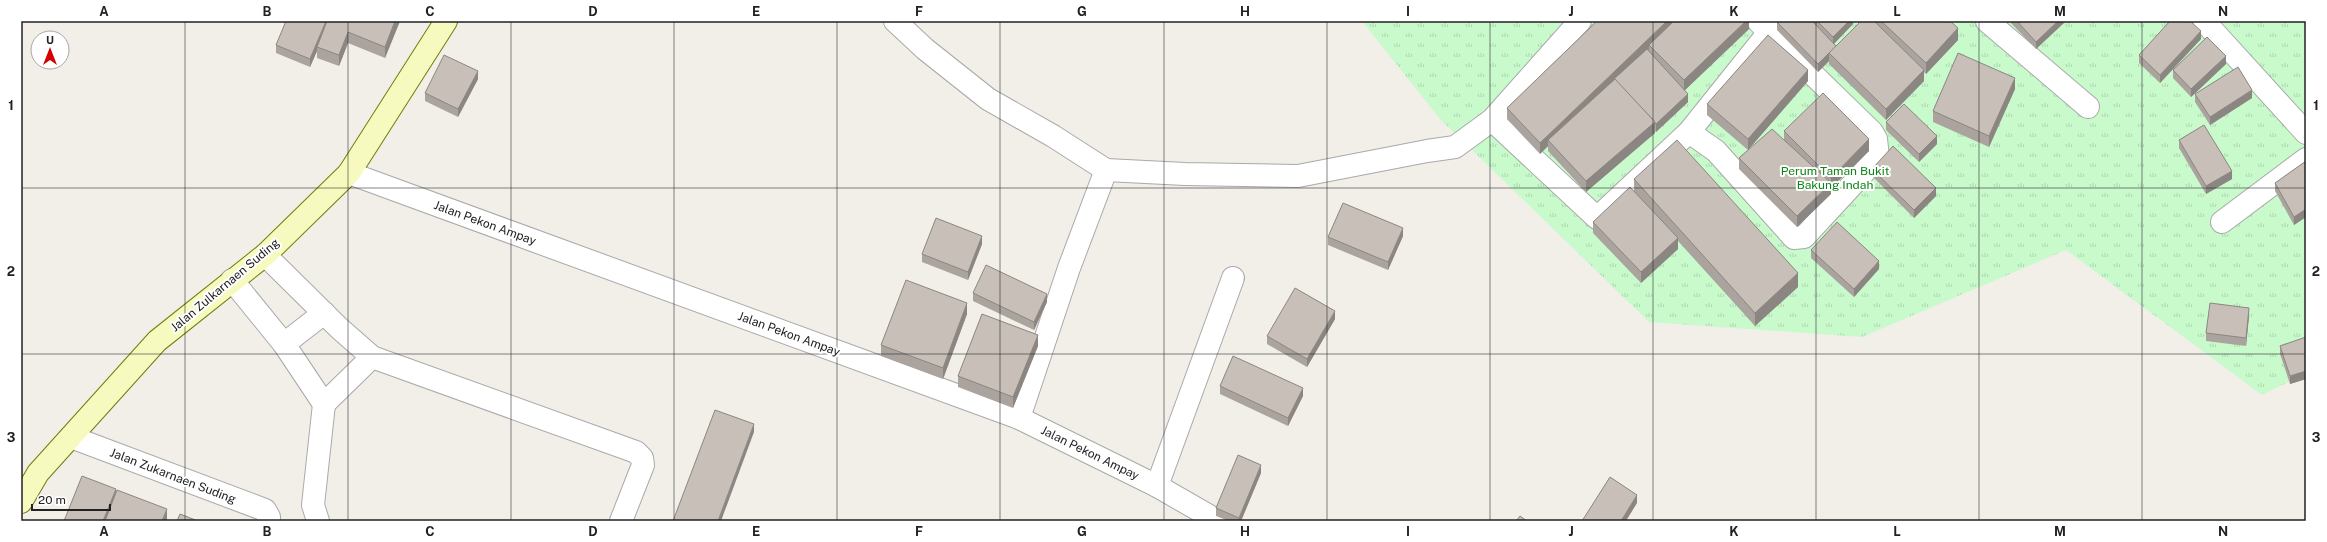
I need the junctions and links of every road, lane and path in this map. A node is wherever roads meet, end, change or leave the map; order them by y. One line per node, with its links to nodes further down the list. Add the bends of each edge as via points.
1 (446, 21): 14 (street, Jalan Zulkarnaen Suding)
2 (895, 21): 13 (street, via 925,49 988,99)
3 (1580, 21): 7 (street)
4 (1988, 21): 8 (street)
5 (2204, 21): 11 (street)
6 (1769, 25): 10 (street); 10 (street, via 1872,132 1876,139 1878,157 1804,237 1798,239 1794,238 1716,151)
7 (1559, 29): 9 (street)
8 (2088, 107)
9 (1492, 120): 10 (street, via 1597,218); 13 (street, via 1455,147 1427,150 1298,176)
10 (1689, 132)
11 (2306, 133)
12 (2306, 159): 15 (street)
13 (1106, 170): 23 (street, via 1069,268)
14 (349, 173): 16 (street, Jalan Zulkarnaen Suding); 23 (street, Jalan Pekon Ampay)
15 (2222, 222)
16 (265, 255): 18 (street, Jalan Zulkarnaen Suding); 19 (street)
17 (1233, 278): 25 (street)
18 (232, 280): 20 (street); 24 (street, Jalan Zulkarnaen Suding, via 157,341)
19 (324, 313): 20 (street); 21 (street)
20 (284, 344): 22 (street)
21 (372, 357): 22 (street); 29 (street, via 636,452 642,458 643,465)
22 (324, 404): 28 (street, via 313,505)
23 (1019, 418): 25 (street, Jalan Pekon Ampay)
24 (71, 436): 26 (street, Jalan Zulkarnaen Suding, via 38,473); 27 (street, Jalan Zukarnaen Suding, via 265,510 269,517)
25 (1157, 486): 30 (street, Jalan Pekon Ampay)
26 (21, 502)
27 (268, 521)
28 (318, 521)
29 (621, 521)
30 (1218, 521)

